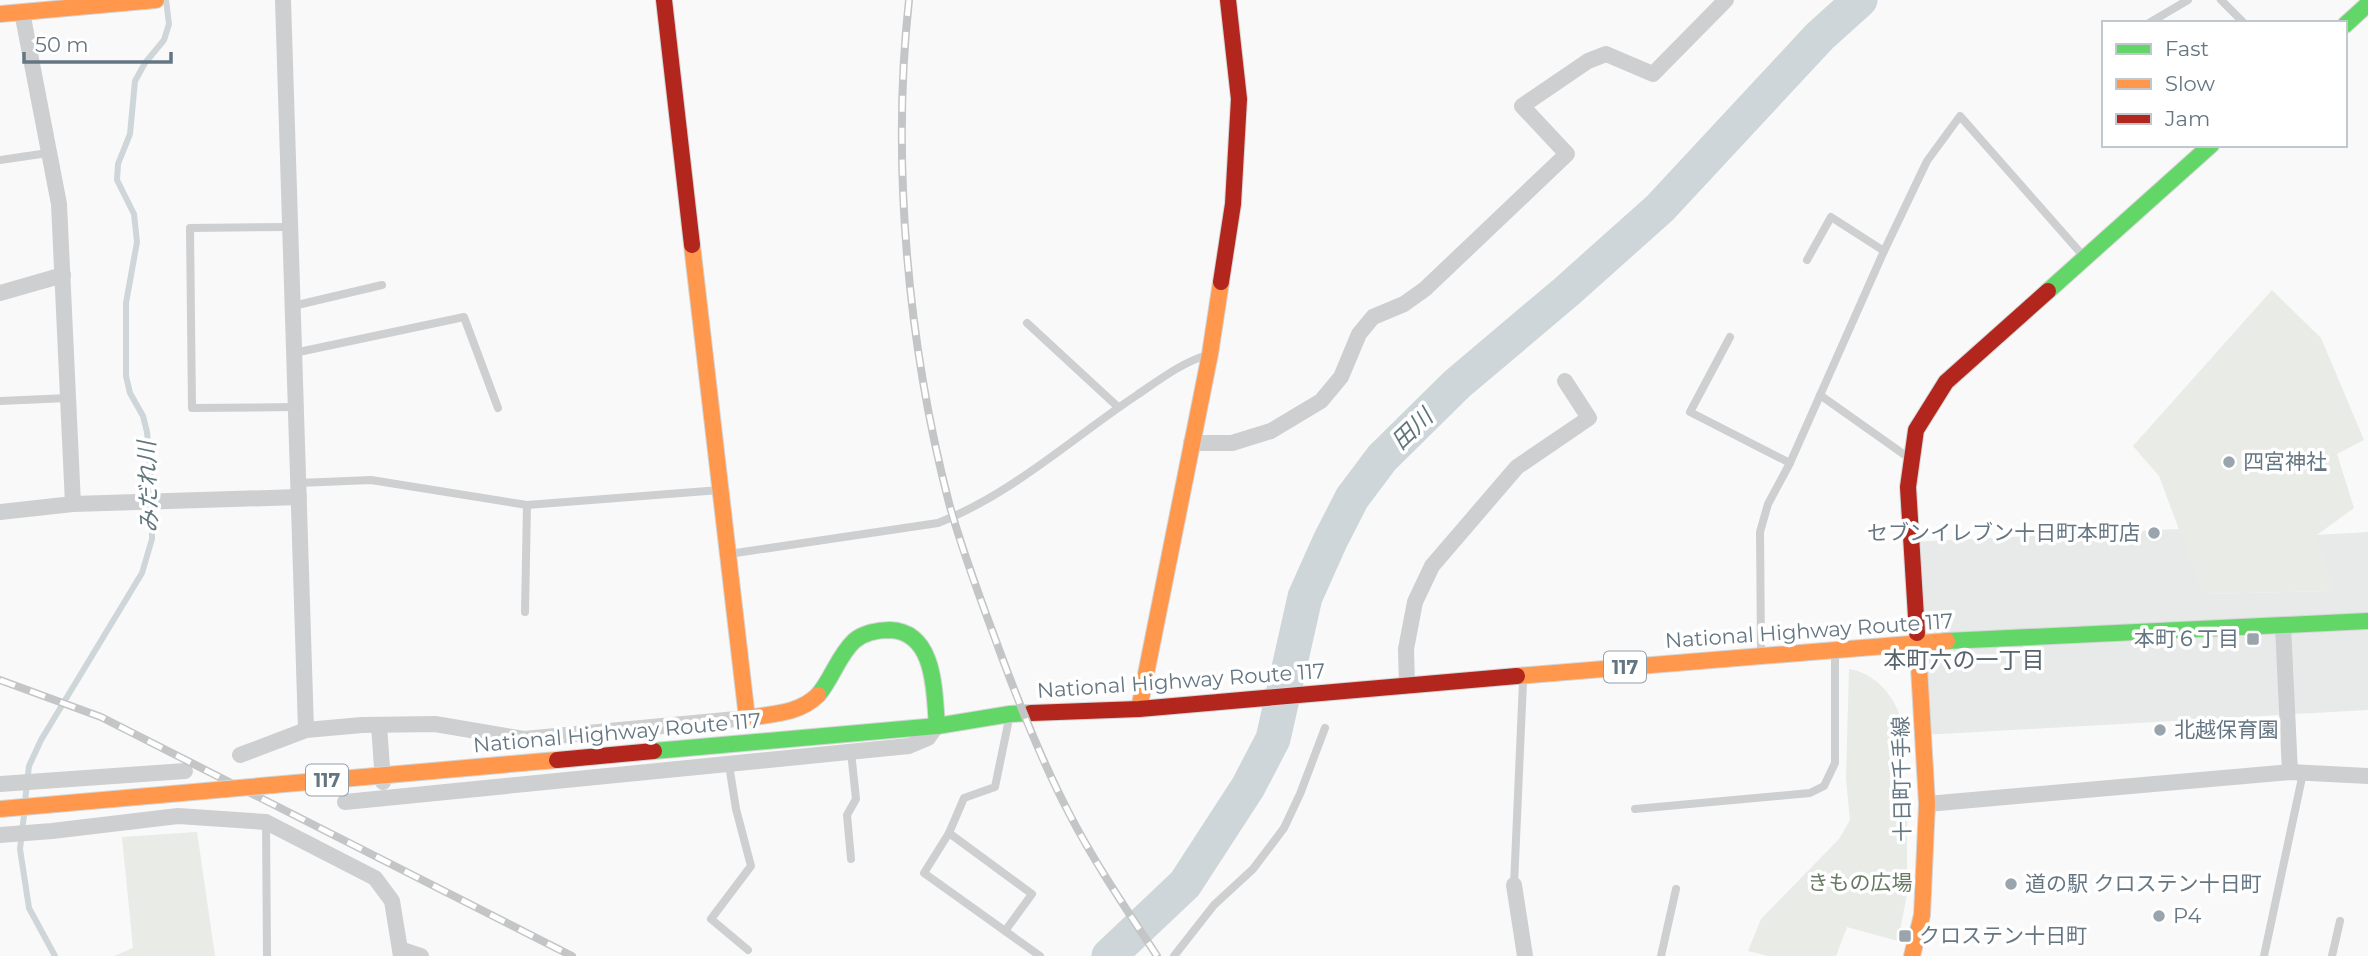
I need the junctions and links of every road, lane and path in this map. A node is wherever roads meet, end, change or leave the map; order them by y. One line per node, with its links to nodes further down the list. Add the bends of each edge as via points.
1 (156, 0): 9 (main road)
2 (283, 0): 17 (street)
3 (664, 0): 40 (main road)
4 (1228, 0): 28 (main road, via 1239,99 1234,191)
5 (1726, 0): 36 (street, via 1653,75 1606,54 1588,61 1522,106 1567,154 1425,289 1373,317 1359,334 1341,377 1321,401 1271,431 1233,443)
6 (2188, 0): 11 (lane)
7 (2221, 0): 12 (lane)
8 (2368, 4): 13 (main road)
9 (22, 12): 10 (main road); 15 (street)
10 (0, 13)
11 (2152, 21)
12 (2242, 21)
13 (2347, 23)
14 (2209, 147): 19 (main road, 十日町千手線)
15 (48, 153): 16 (lane); 21 (street, via 59,204)
16 (0, 160)
17 (290, 227): 24 (street); 33 (lane, via 190,228 192,408)
18 (1884, 251): 19 (lane, via 1927,161 1960,116); 20 (lane, via 1831,216); 30 (lane)
19 (2085, 258): 37 (main road, 十日町千手線, via 1946,382 1916,430)
20 (1807, 260)
21 (63, 275): 23 (street); 31 (street)
22 (382, 285): 24 (lane)
23 (0, 293)
24 (293, 306): 27 (street)
25 (1027, 323): 34 (lane)
26 (1730, 337): 38 (lane, via 1690,412)
27 (294, 353): 33 (street); 35 (lane, via 464,317)
28 (1210, 354): 34 (lane, via 1189,360); 36 (main road)
29 (1565, 381): 52 (street, via 1589,418 1517,467 1432,566 1415,602 1406,649)
30 (1820, 395): 37 (lane); 38 (lane)
31 (68, 398): 32 (lane); 41 (street)
32 (0, 401)
33 (296, 407): 39 (street)
34 (1118, 407): 44 (lane, via 1004,490 938,523)
35 (498, 408)
36 (1191, 443): 53 (main road)
37 (1912, 460): 48 (main road, 十日町千手線, via 1908,487)
38 (1790, 463): 50 (lane, via 1768,504 1760,532)
39 (298, 490): 41 (street); 42 (lane, via 371,480); 59 (street)
40 (720, 490): 42 (lane); 44 (main road)
41 (73, 504): 43 (street)
42 (527, 505): 45 (lane)
43 (0, 512)
44 (728, 554): 55 (main road)
45 (525, 612)
46 (2368, 621): 47 (main road, National Highway Route 117 / 117)
47 (2283, 626): 48 (main road, National Highway Route 117 / 117); 64 (street)
48 (1918, 642): 49 (main road, National Highway Route 117 / 117); 70 (main road, 十日町千手線)
49 (1835, 649): 50 (main road, National Highway Route 117 / 117); 72 (lane, via 1835,762 1824,786 1810,793)
50 (1761, 655): 51 (main road, National Highway Route 117 / 117)
51 (1524, 675): 52 (main road, National Highway Route 117 / 117); 78 (lane)
52 (1407, 685): 53 (main road, National Highway Route 117 / 117)
53 (1139, 709): 54 (main road, National Highway Route 117 / 117)
54 (1010, 714): 57 (main road, National Highway Route 117 / 117); 75 (lane, via 995,787 964,798)
55 (747, 718): 56 (street, via 524,740 435,724); 57 (main road, via 796,710 815,698 855,641 876,631 896,629 915,638 926,652)
56 (379, 725): 59 (street); 68 (street)
57 (937, 726): 60 (street, via 928,738 909,747); 71 (main road, National Highway Route 117 / 117, bridge)
58 (1325, 728): 87 (lane, via 1284,828)
59 (306, 730): 61 (street)
60 (852, 752): 62 (street); 77 (lane, via 856,799 847,815)
61 (240, 755)
62 (729, 765): 68 (street); 82 (lane, via 751,866 711,919)
63 (186, 771): 66 (street)
64 (2296, 773): 65 (street); 70 (street); 91 (lane)
65 (2368, 776)
66 (80, 779): 67 (street); 74 (street)
67 (0, 784)
68 (384, 799): 69 (street)
69 (345, 802)
70 (1927, 804): 90 (main road, 十日町千手線, via 1922,915)
71 (0, 809)
72 (1635, 809)
73 (266, 822): 74 (street, via 178,816); 83 (street, via 375,878 391,901); 84 (lane)
74 (87, 826): 76 (street)
75 (949, 834): 81 (lane, via 924,873); 81 (lane, via 1032,894)
76 (0, 835)
77 (851, 859)
78 (1514, 886): 88 (street)
79 (1676, 889): 89 (lane)
80 (2340, 920): 92 (lane)
81 (1006, 931): 86 (lane)
82 (748, 950)
83 (401, 953): 85 (street)
84 (267, 956)
85 (421, 956)
86 (1040, 956)
87 (1174, 956)
88 (1525, 956)
89 (1661, 956)
90 (1912, 956)
91 (2264, 956)
92 (2332, 956)

